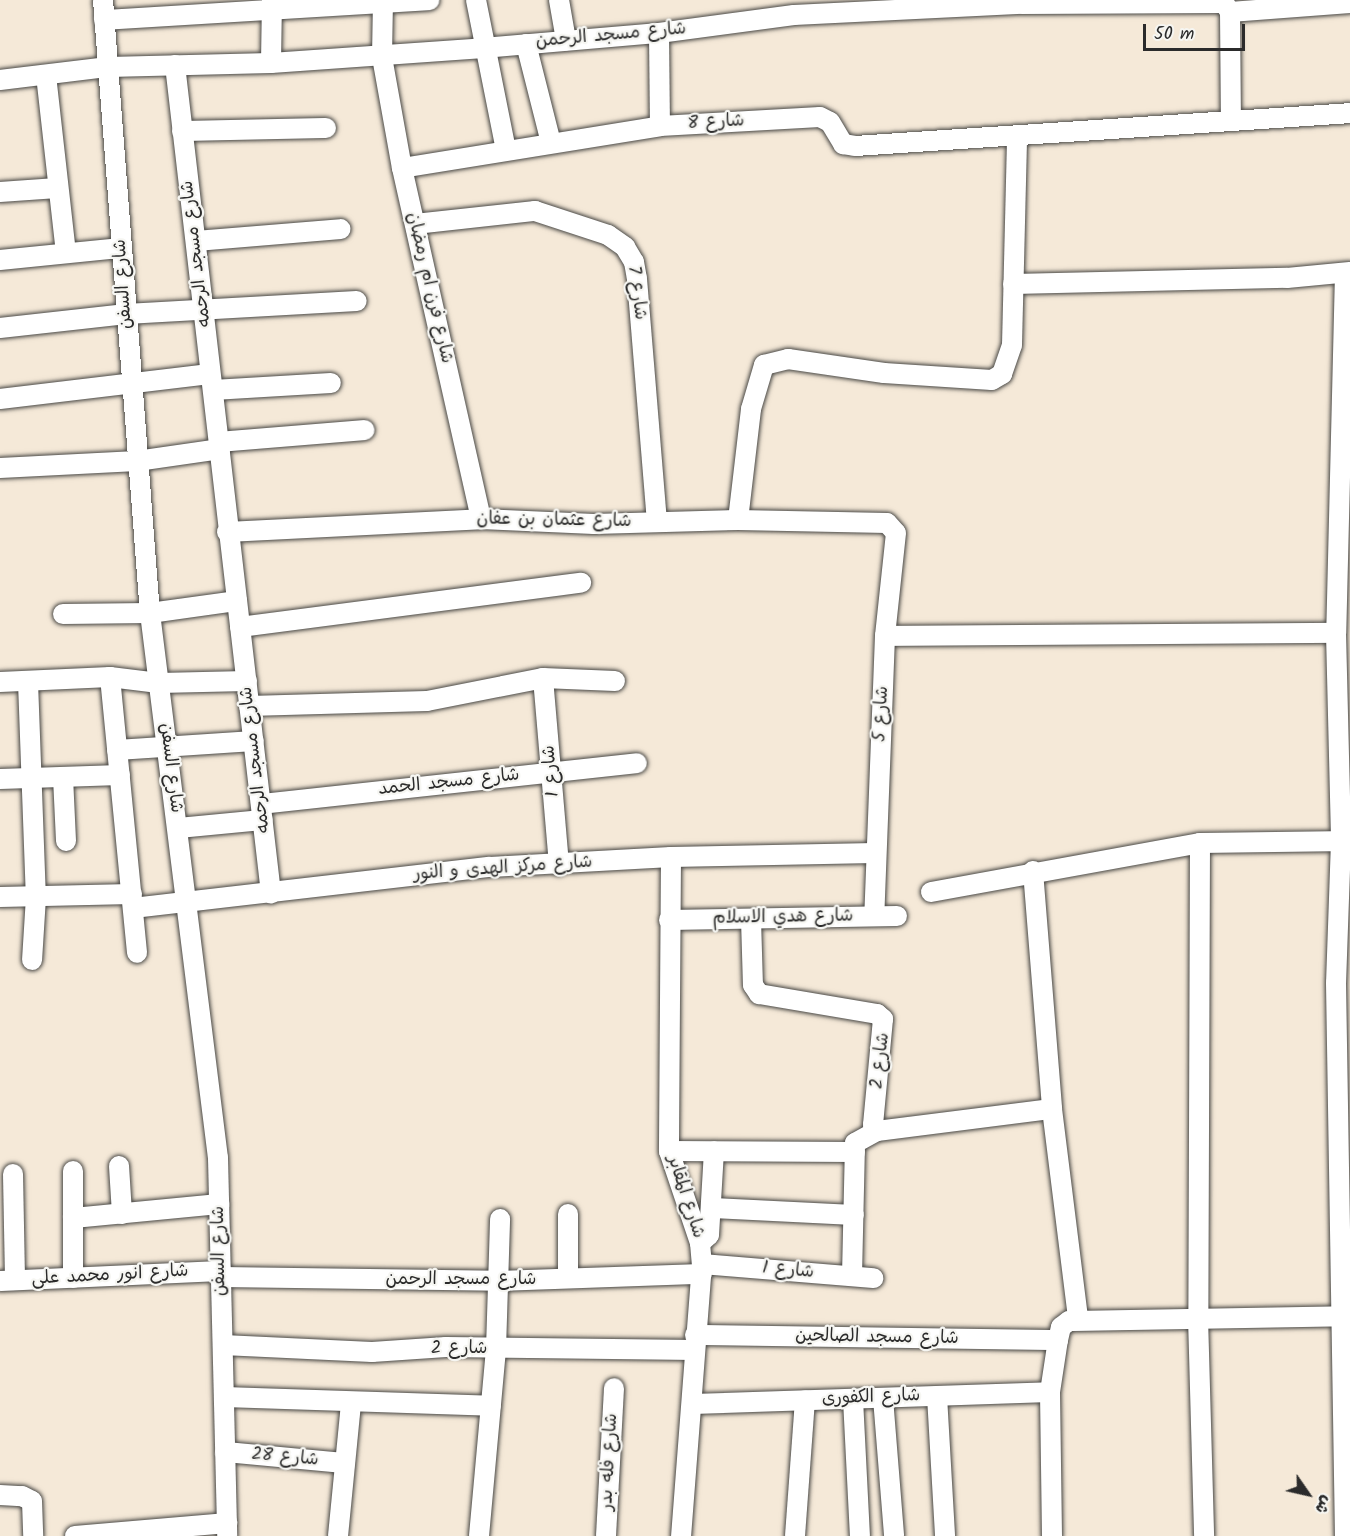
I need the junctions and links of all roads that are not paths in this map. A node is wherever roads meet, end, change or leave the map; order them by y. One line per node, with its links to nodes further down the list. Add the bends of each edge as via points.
1 (429, 0): 4 (street)
2 (476, 0): 12 (street)
3 (559, 0): 10 (street)
4 (383, 2): 6 (street); 13 (street, شارع فرن ام رمضان)
5 (1350, 3): 7 (street, شارع مسجد الرحمن)
6 (272, 5): 8 (street); 14 (street)
7 (1225, 5): 9 (street, شارع مسجد الرحمن, via 1022,4 794,15); 20 (street)
8 (103, 10): 16 (street, شارع السفن)
9 (659, 33): 10 (street, شارع مسجد الرحمن); 21 (street)
10 (566, 40): 11 (street, شارع مسجد الرحمن)
11 (526, 44): 12 (street, شارع مسجد الرحمن); 25 (street)
12 (483, 48): 13 (street, شارع مسجد الرحمن); 26 (street)
13 (382, 57): 14 (street, شارع مسجد الرحمن); 27 (street, شارع فرن ام رمضان)
14 (271, 63): 15 (street, شارع مسجد الرحمن)
15 (176, 65): 16 (street, شارع مسجد الرحمن); 23 (street, شارع مسجد الرحمه)
16 (108, 67): 17 (street, شارع مسجد الرحمن); 33 (street, شارع السفن)
17 (46, 75): 18 (street, شارع مسجد الرحمن); 28 (street)
18 (0, 80)
19 (1350, 113): 20 (street, شارع 8)
20 (1231, 120): 24 (street, شارع 8)
21 (660, 126): 24 (street, شارع 8, via 820,117 830,122 836,137 850,146); 25 (street, شارع 8)
22 (326, 128): 23 (street)
23 (182, 131): 32 (street, شارع مسجد الرحمه)
24 (1017, 136): 37 (street)
25 (551, 143): 26 (street, شارع 8)
26 (506, 150): 27 (street, شارع 8)
27 (402, 168): 30 (street, شارع فرن ام رمضان)
28 (57, 188): 29 (street); 34 (street)
29 (0, 192)
30 (416, 224): 50 (street, شارع فرن ام رمضان); 52 (street, شارع 7, via 535,211 608,235 625,247 634,262 637,279)
31 (341, 229): 32 (street)
32 (196, 241): 39 (street, شارع مسجد الرحمه)
33 (122, 248): 34 (street); 40 (street, شارع السفن)
34 (66, 252): 35 (street)
35 (0, 260)
36 (1347, 273): 37 (street); 60 (street)
37 (1013, 284): 51 (street, via 1010,357 1002,374 992,380 884,373 788,359 764,365 751,409)
38 (357, 301): 39 (street)
39 (205, 311): 40 (street); 42 (street, شارع مسجد الرحمه)
40 (126, 314): 41 (street); 43 (street, شارع السفن)
41 (0, 328)
42 (211, 382): 43 (street); 44 (street); 47 (street, شارع مسجد الرحمه)
43 (132, 383): 45 (street); 48 (street, شارع السفن)
44 (331, 383)
45 (0, 399)
46 (365, 430): 47 (street)
47 (219, 445): 48 (street); 54 (street, شارع مسجد الرحمه)
48 (137, 461): 49 (street); 57 (street, شارع السفن)
49 (0, 468)
50 (481, 519): 52 (street, شارع عثمان بن عفان, via 594,524); 54 (street, شارع عثمان بن عفان)
51 (738, 520): 52 (street, شارع عثمان بن عفان); 53 (street, شارع عثمان بن عفان)
52 (657, 521)
53 (881, 522): 61 (street, شارع 5, via 891,525 896,533)
54 (227, 532): 56 (street, شارع مسجد الرحمه)
55 (580, 583): 59 (street)
56 (237, 601): 57 (street); 59 (street, شارع مسجد الرحمه)
57 (150, 613): 58 (street); 68 (street, شارع السفن)
58 (63, 614)
59 (240, 627): 64 (street, شارع مسجد الرحمه)
60 (1336, 633): 61 (street); 82 (street)
61 (885, 636): 84 (street, شارع 5)
62 (110, 677): 67 (street); 68 (street); 72 (street)
63 (543, 678): 65 (street); 69 (street, via 427,700); 74 (street, شارع 1)
64 (247, 681): 68 (street); 69 (street, شارع مسجد الرحمه)
65 (615, 681)
66 (0, 682): 67 (street)
67 (28, 682): 77 (street)
68 (159, 682): 71 (street, شارع السفن)
69 (249, 706): 70 (street, شارع مسجد الرحمه)
70 (254, 741): 71 (street); 79 (street, شارع مسجد الرحمه)
71 (168, 747): 72 (street); 80 (street, شارع السفن)
72 (117, 750): 75 (street)
73 (637, 763): 74 (street, شارع مسجد الحمد)
74 (552, 771): 79 (street, شارع مسجد الحمد); 86 (street, شارع 1)
75 (120, 775): 76 (street); 92 (street)
76 (63, 777): 77 (street); 81 (street)
77 (30, 778): 78 (street); 91 (street)
78 (0, 779)
79 (262, 812): 80 (street, شارع مسجد الحمد); 89 (street, شارع مسجد الرحمه)
80 (178, 828): 93 (street, شارع السفن)
81 (66, 841)
82 (1345, 841): 83 (street); 124 (street, via 1336,983)
83 (1200, 843): 87 (street); 125 (street)
84 (875, 853): 85 (street, شارع مركز الهدى و النور); 94 (street, شارع 5)
85 (671, 857): 86 (street, شارع مركز الهدى و النور); 97 (street, شارع المقابر)
86 (560, 865): 89 (street, شارع مركز الهدى و النور, via 490,867)
87 (1033, 871): 88 (street); 100 (street)
88 (931, 892)
89 (271, 893): 93 (street, شارع مركز الهدى و النور)
90 (0, 897): 91 (street, شارع مركز الهدى و النور)
91 (36, 897): 92 (street, شارع مركز الهدى و النور); 99 (street)
92 (133, 901): 93 (street, شارع مركز الهدى و النور); 98 (street)
93 (187, 901): 108 (street, شارع السفن, via 218,1158)
94 (874, 916): 95 (street, شارع هدي الاسلام); 96 (street, شارع هدي الاسلام)
95 (897, 916)
96 (751, 919): 97 (street, شارع هدي الاسلام); 101 (street, شارع 2, via 753,985 759,994 877,1014 884,1019 873,1125)
97 (669, 920): 102 (street, شارع المقابر)
98 (137, 953)
99 (32, 960)
100 (1052, 1109): 101 (street); 126 (street)
101 (877, 1131): 104 (street, via 857,1141)
102 (669, 1151): 103 (street); 115 (street, شارع المقابر)
103 (714, 1151): 104 (street); 109 (street)
104 (855, 1152): 112 (street)
105 (119, 1167): 110 (street)
106 (73, 1172): 113 (street)
107 (13, 1174): 122 (street)
108 (219, 1204): 110 (street); 117 (street, شارع السفن)
109 (713, 1208): 112 (street); 115 (street, via 709,1235)
110 (122, 1214): 113 (street)
111 (568, 1214): 120 (street)
112 (854, 1215): 118 (street)
113 (73, 1218): 119 (street)
114 (500, 1219): 123 (street)
115 (700, 1243): 116 (street, شارع المقابر)
116 (702, 1269): 118 (street, شارع 1); 120 (street, شارع مسجد الرحمن); 128 (street, شارع المقابر)
117 (221, 1274): 119 (street, شارع انور محمد على); 123 (street, شارع مسجد الرحمن); 129 (street, شارع السفن)
118 (852, 1276): 121 (street, شارع 1)
119 (73, 1278): 122 (street, شارع انور محمد على)
120 (568, 1278): 123 (street, شارع مسجد الرحمن)
121 (873, 1278)
122 (7, 1281)
123 (498, 1281): 130 (street)
124 (1346, 1316): 125 (street); 158 (street)
125 (1198, 1317): 126 (street); 157 (street)
126 (1078, 1319): 127 (street, via 1061,1327)
127 (1058, 1340): 128 (street, شارع مسجد الصالحين); 132 (street)
128 (695, 1343): 130 (street, شارع 2); 139 (street, شارع المقابر)
129 (223, 1345): 130 (street, شارع 2, via 372,1352 446,1347); 134 (street, شارع السفن)
130 (496, 1349): 140 (street)
131 (614, 1388): 150 (street, شارع فله بدر)
132 (1050, 1392): 133 (street, شارع الكفورى); 156 (street)
133 (937, 1396): 135 (street, شارع الكفورى); 155 (street)
134 (224, 1397): 138 (street); 141 (street, شارع السفن)
135 (884, 1398): 136 (street, شارع الكفورى); 154 (street)
136 (853, 1399): 137 (street, شارع الكفورى); 153 (street)
137 (805, 1400): 139 (street, شارع الكفورى); 152 (street)
138 (351, 1403): 140 (street); 142 (street)
139 (693, 1404): 151 (street, شارع المقابر)
140 (491, 1406): 149 (street)
141 (225, 1452): 142 (street, شارع 28); 144 (street, شارع السفن)
142 (344, 1463): 148 (street)
143 (0, 1495): 146 (street, via 22,1496 32,1502)
144 (227, 1530): 145 (street)
145 (96, 1535): 147 (street)
146 (33, 1536)
147 (75, 1536)
148 (338, 1536)
149 (479, 1536)
150 (606, 1536)
151 (681, 1536)
152 (795, 1536)
153 (860, 1536)
154 (894, 1536)
155 (945, 1536)
156 (1052, 1536)
157 (1204, 1536)
158 (1345, 1536)

